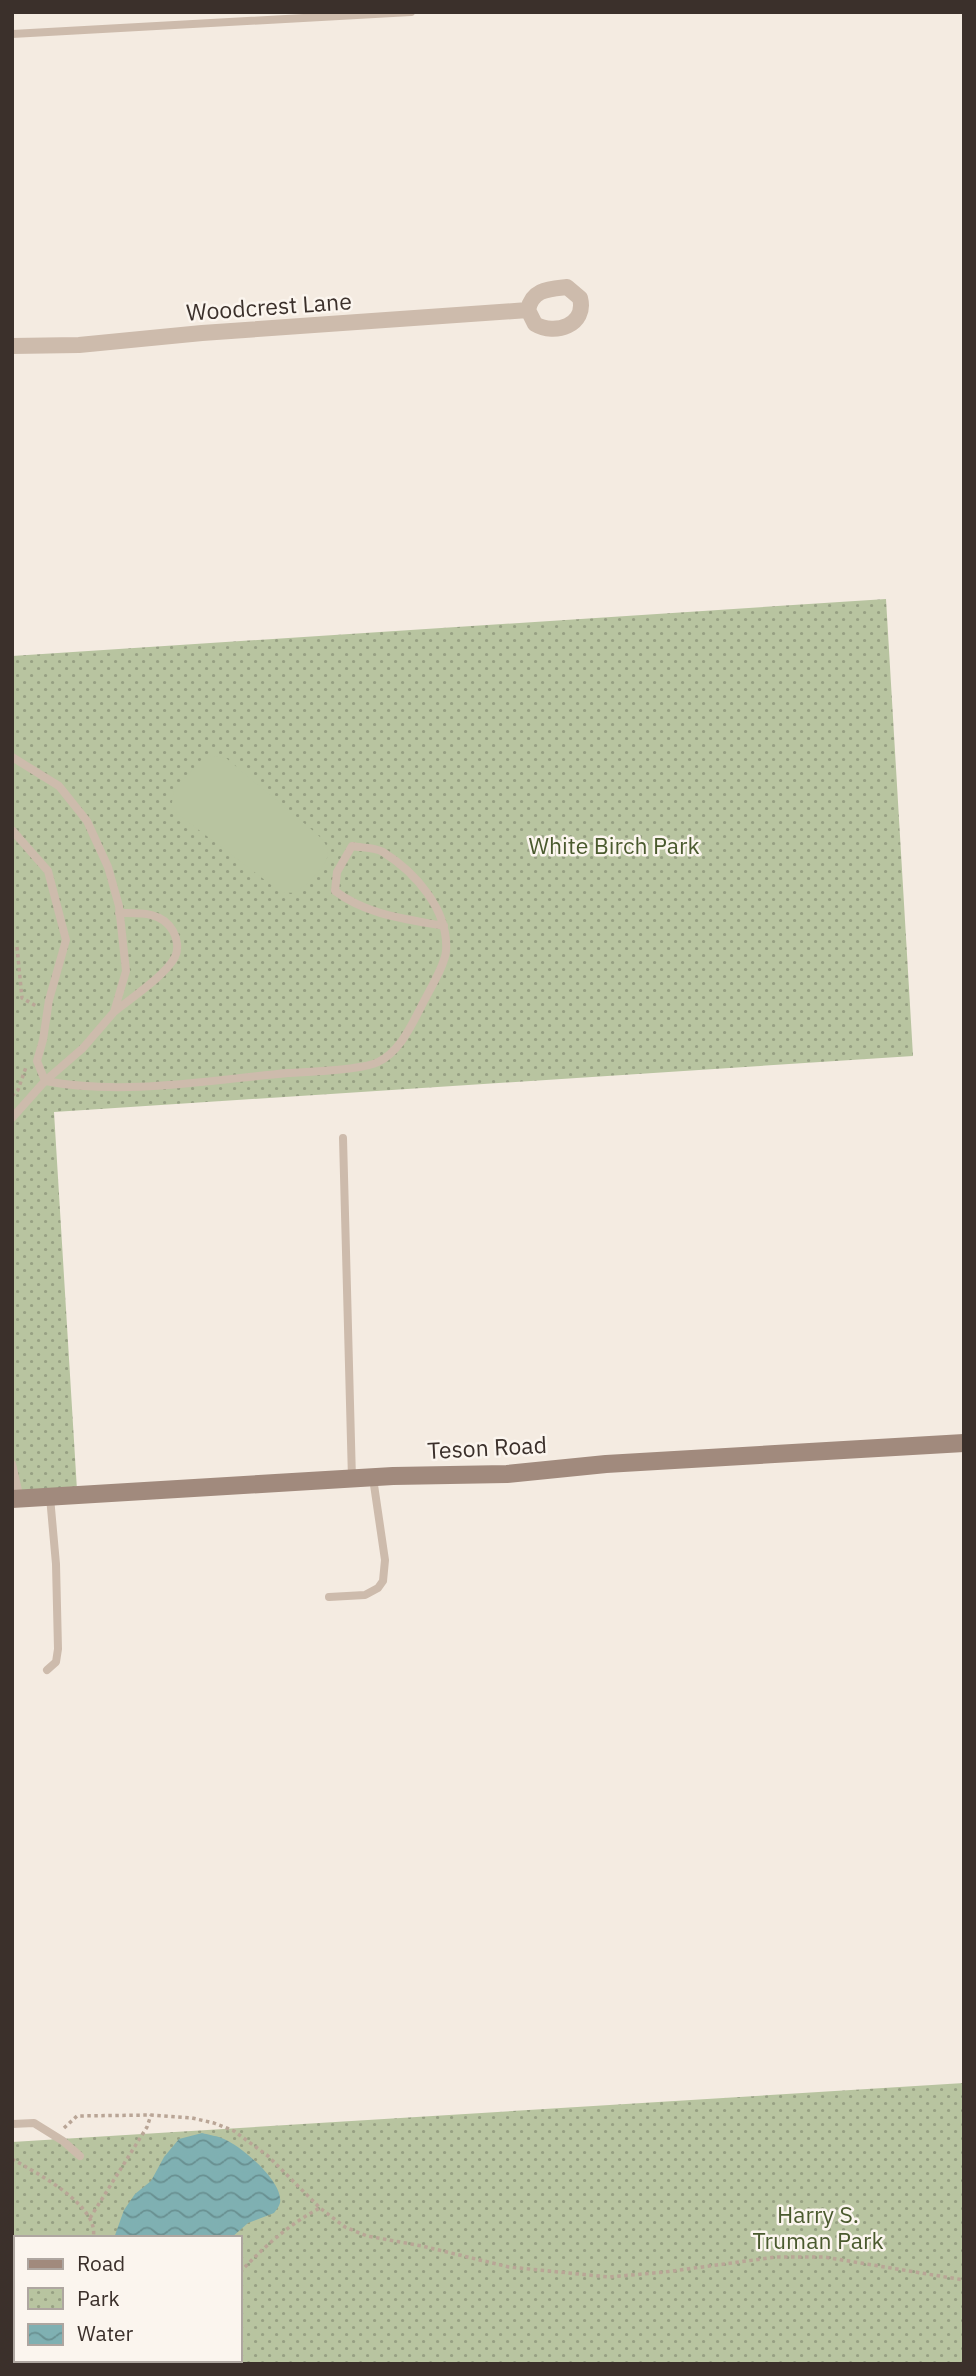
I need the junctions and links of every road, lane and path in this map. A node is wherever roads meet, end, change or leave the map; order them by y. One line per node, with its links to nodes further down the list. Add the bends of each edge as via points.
1 (411, 12): 2 (lane)
2 (12, 34)
3 (528, 310): 4 (street, Woodcrest Lane, via 79,345)
4 (12, 346)
5 (12, 757): 7 (lane, via 59,786 87,821 108,867)
6 (12, 830): 13 (lane, via 48,872 66,940 37,1061)
7 (119, 913): 11 (lane, via 126,971); 11 (lane, via 164,918 177,945 175,957 162,972)
8 (444, 926): 8 (lane, via 435,903 412,875 381,850 352,846 337,872 335,891 352,904 389,916); 13 (lane, via 446,952 429,992 404,1040 378,1063 158,1085 76,1087)
9 (17, 947): 10 (path, via 22,998)
10 (39, 1011)
11 (114, 1012): 13 (lane, via 83,1048)
12 (27, 1063): 14 (path)
13 (45, 1081): 15 (lane)
14 (12, 1096)
15 (12, 1118)
16 (343, 1138): 20 (lane)
17 (964, 1444): 19 (street, Teson Road, via 507,1474)
18 (12, 1464): 22 (lane)
19 (373, 1478): 20 (street, Teson Road); 23 (lane, via 385,1560 383,1581 365,1595)
20 (352, 1479): 21 (street, Teson Road)
21 (50, 1497): 22 (street, Teson Road); 24 (lane, via 58,1649 56,1662)
22 (16, 1499)
23 (329, 1597)
24 (47, 1670)
25 (151, 2115): 27 (path, via 77,2116); 30 (path, via 192,2118 234,2131 268,2156); 31 (path)
26 (12, 2124): 27 (lane, via 34,2123)
27 (55, 2137): 28 (lane)
28 (80, 2156)
29 (12, 2159): 31 (path, via 76,2200)
30 (320, 2208): 33 (path, via 267,2244); 34 (path, via 366,2236 521,2268 609,2277 776,2257 824,2257)
31 (90, 2218): 32 (path)
32 (93, 2236)
33 (242, 2270)
34 (964, 2280)

